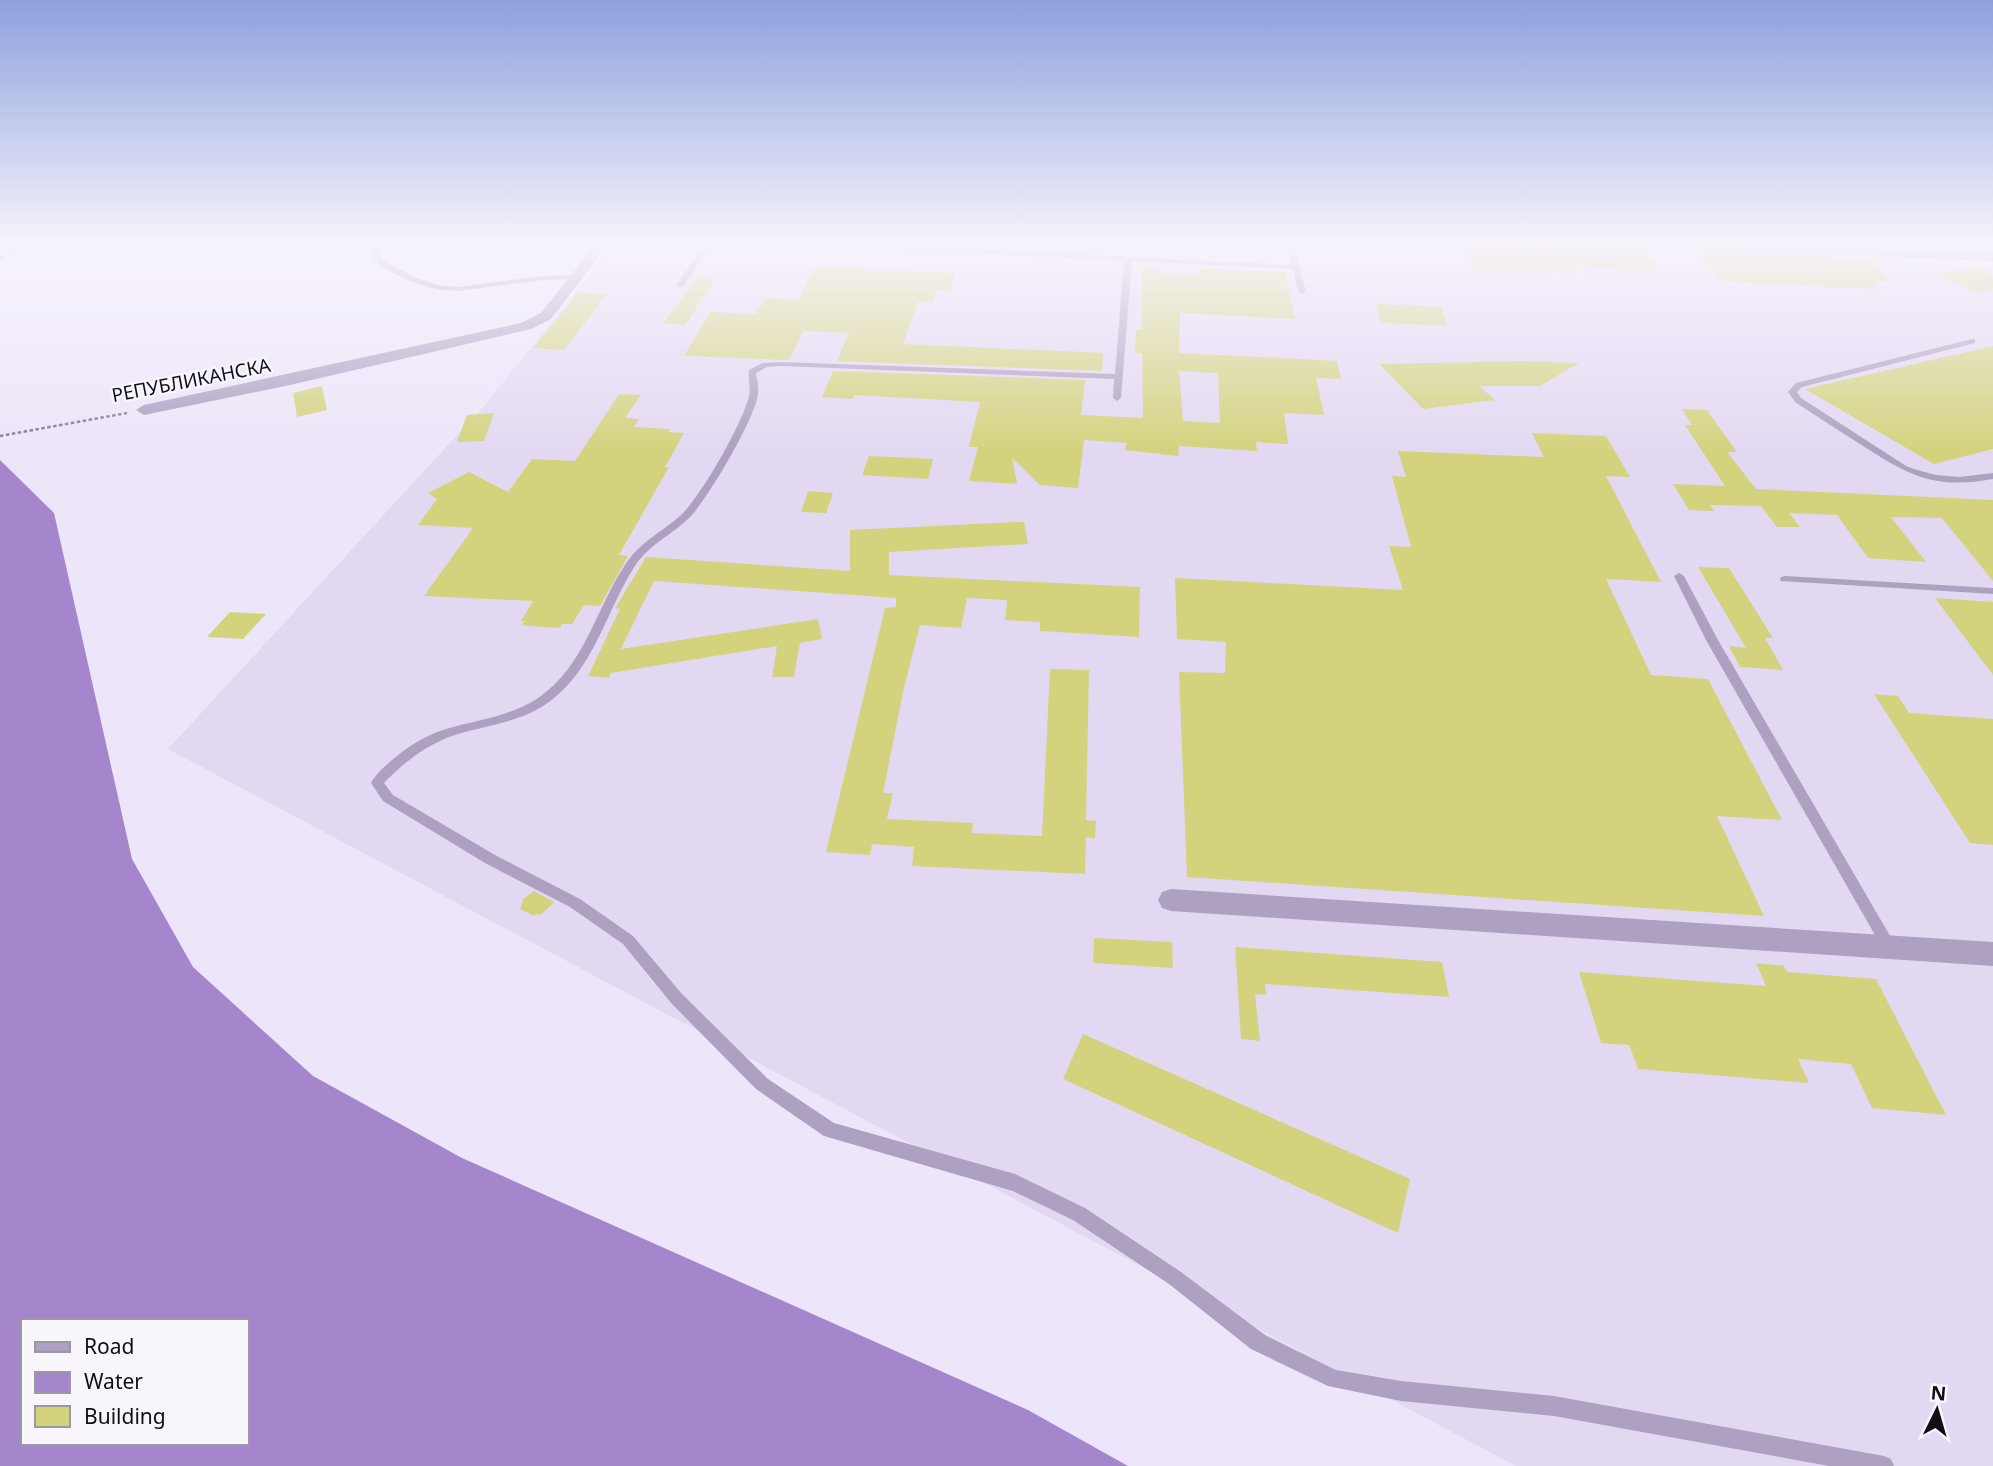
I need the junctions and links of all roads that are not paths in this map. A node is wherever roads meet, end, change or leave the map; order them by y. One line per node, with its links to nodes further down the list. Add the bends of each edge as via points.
1 (547, 314): 6 (street, РЕПУБЛИКАНСКА, via 526,326)
2 (1124, 314): 4 (lane)
3 (1972, 341): 7 (lane, via 1799,385 1792,392 1921,476 1973,480)
4 (1119, 377): 5 (lane); 14 (lane, via 781,364 755,368 754,396 701,496 690,512 642,549 592,644 567,677 545,699 517,714 443,735 408,754 377,783 388,798 575,903 628,940 677,999 762,1084 830,1130 1015,1184 1079,1214 1175,1278 1258,1342 1335,1379 1401,1391 1555,1406)
5 (1117, 398)
6 (144, 410)
7 (1993, 476)
8 (1679, 576): 12 (lane)
9 (1785, 579): 10 (lane)
10 (1993, 591)
11 (1171, 900): 12 (street)
12 (1888, 945): 13 (street)
13 (1993, 954)
14 (1884, 1466)

